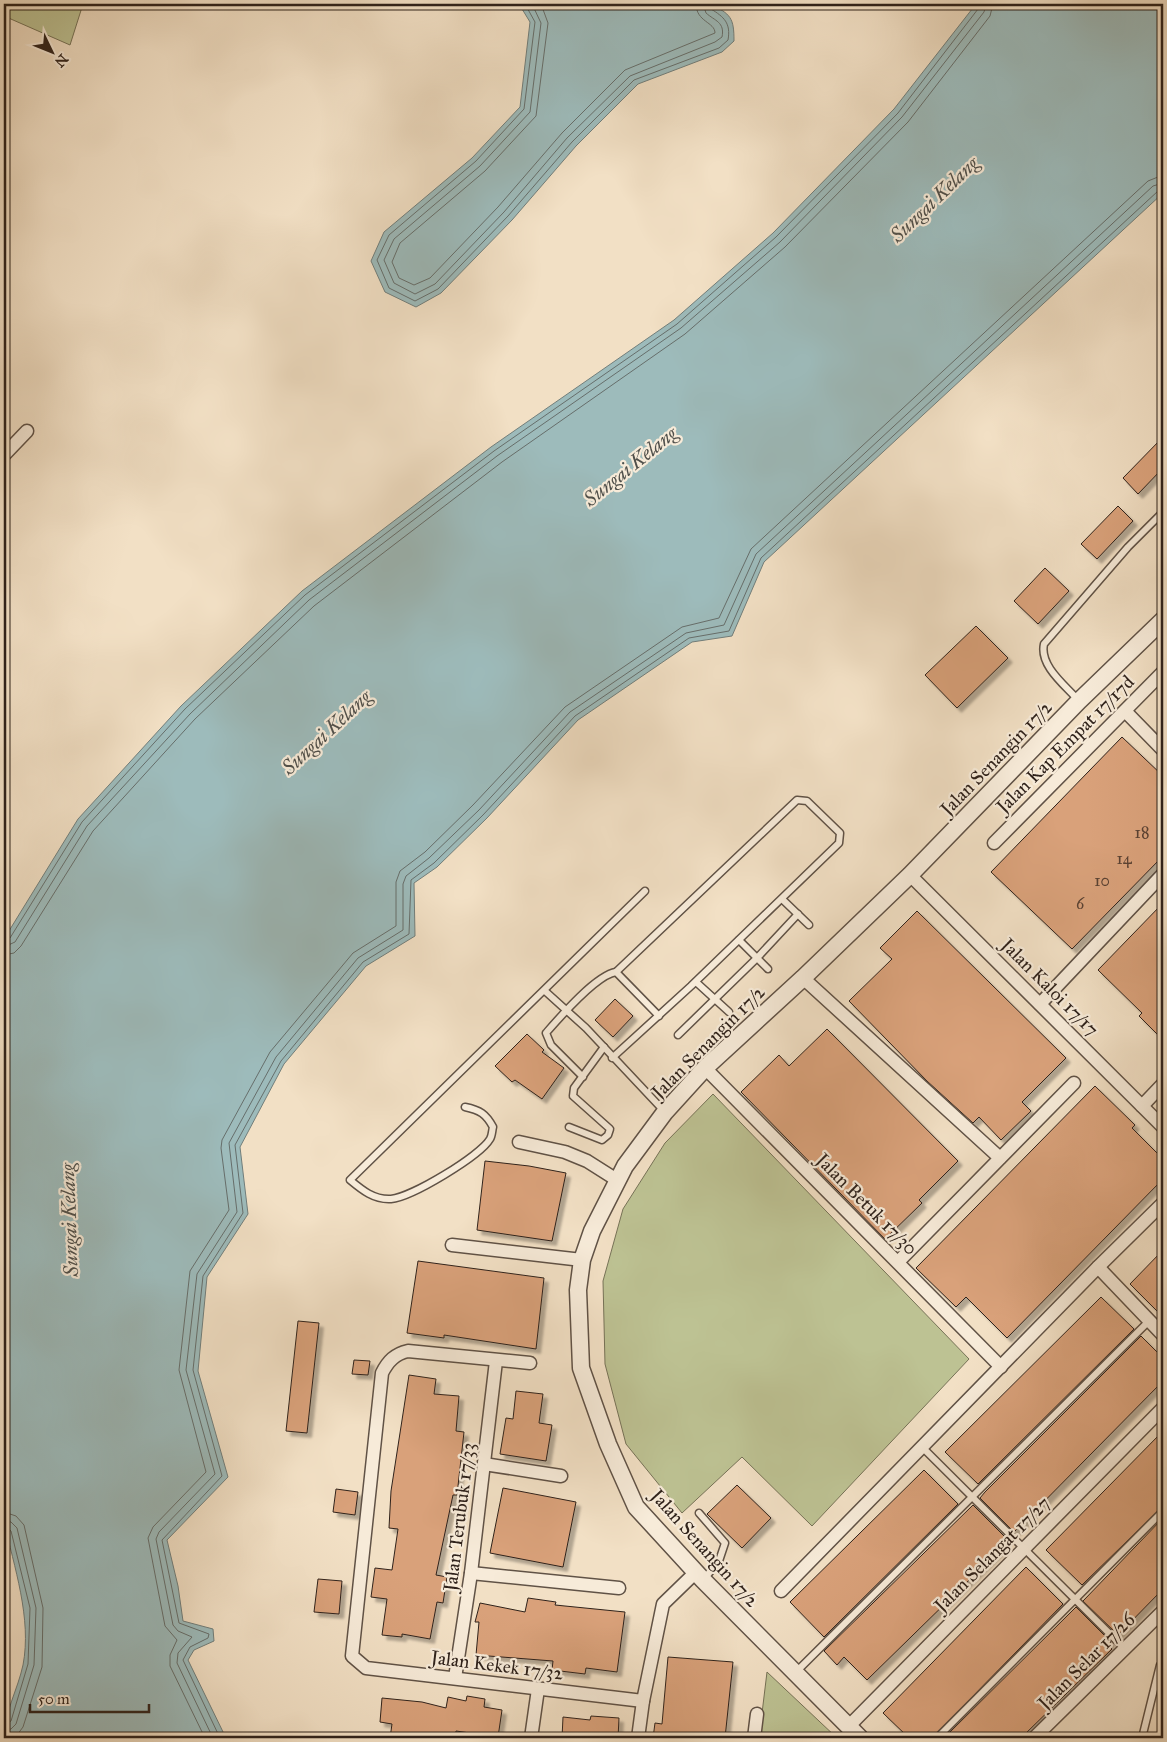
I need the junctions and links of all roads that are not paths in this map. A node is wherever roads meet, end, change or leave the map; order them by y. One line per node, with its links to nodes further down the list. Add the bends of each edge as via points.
1 (27, 431): 2 (street)
2 (4, 455)
3 (1163, 512): 6 (lane, via 1128,546 1044,644 1042,654 1046,664)
4 (1163, 620): 6 (street, Jalan Senangin 17/2)
5 (1163, 672): 7 (street, Jalan Kap Empat 17/17d)
6 (1079, 701): 10 (street, Jalan Senangin 17/2)
7 (1125, 711): 8 (street); 9 (street, Jalan Kap Empat 17/17d)
8 (1163, 750)
9 (994, 843)
10 (910, 874): 20 (street, Jalan Senangin 17/2); 24 (street, Jalan Kaloi 17/17)
11 (1163, 874): 24 (street)
12 (645, 891): 22 (lane)
13 (782, 899): 14 (lane); 16 (lane); 19 (lane, via 839,843 840,833 807,800 797,800 789,806)
14 (798, 914): 15 (lane); 17 (lane)
15 (809, 925)
16 (740, 940): 17 (lane); 21 (lane)
17 (757, 958): 18 (lane); 23 (lane)
18 (768, 969)
19 (616, 972): 25 (lane, via 602,978); 27 (lane)
20 (803, 978): 31 (street, Jalan Senangin 17/2); 41 (street)
21 (696, 982): 23 (lane); 27 (lane)
22 (545, 991): 25 (lane); 36 (lane, via 350,1180 367,1195 391,1199 415,1191 463,1163 490,1139 493,1127 488,1117)
23 (715, 999): 26 (lane); 28 (lane)
24 (1040, 1004): 35 (street, Jalan Kaloi 17/17)
25 (566, 1010): 29 (lane); 32 (lane, via 546,1033 551,1045)
26 (730, 1012)
27 (659, 1016): 30 (lane)
28 (678, 1035)
29 (604, 1048): 30 (lane); 32 (lane)
30 (612, 1058): 37 (lane)
31 (705, 1068): 37 (street, Jalan Senangin 17/2); 46 (street, Jalan Betuk 17/30)
32 (583, 1077): 38 (lane, via 574,1088 573,1096 610,1129 602,1140)
33 (1074, 1084): 41 (street)
34 (1163, 1084): 35 (street)
35 (1142, 1106): 39 (street, Jalan Kaloi 17/17)
36 (465, 1107)
37 (665, 1112): 42 (street, Jalan Senangin 17/2)
38 (569, 1127)
39 (1163, 1128)
40 (519, 1142): 42 (street, via 565,1152 587,1161)
41 (1000, 1158): 46 (street)
42 (617, 1180): 45 (street, Jalan Senangin 17/2)
43 (1163, 1203): 47 (street)
44 (452, 1245): 45 (street)
45 (582, 1260): 62 (street, Jalan Senangin 17/2, via 578,1290 581,1368 608,1444 636,1507)
46 (898, 1262): 52 (street, Jalan Betuk 17/30)
47 (1098, 1267): 48 (street); 52 (street)
48 (1150, 1320): 49 (street); 57 (lane)
49 (1163, 1335)
50 (496, 1361): 51 (street); 55 (street, Jalan Terubuk 17/33); 70 (street, Jalan Kekek 17/32, via 408,1351 399,1353 384,1368 352,1656 366,1668)
51 (530, 1363)
52 (1001, 1367): 54 (street)
53 (1163, 1408): 60 (street, Jalan Selangat 17/27)
54 (922, 1447): 57 (lane); 64 (street)
55 (484, 1464): 56 (street); 61 (street, Jalan Terubuk 17/33)
56 (561, 1476)
57 (973, 1498): 60 (lane); 69 (lane)
58 (1163, 1511): 65 (lane)
59 (699, 1513): 62 (lane, via 725,1544 719,1561)
60 (1023, 1548): 65 (lane); 74 (street, Jalan Selangat 17/27)
61 (472, 1573): 63 (street); 70 (street, Jalan Terubuk 17/33)
62 (700, 1576): 69 (street, Jalan Senangin 17/2); 72 (street, via 663,1604)
63 (619, 1588)
64 (781, 1591)
65 (1075, 1600): 67 (lane); 79 (lane)
66 (1163, 1611): 67 (street, Jalan Selar 17/26)
67 (1124, 1649): 80 (street, Jalan Selar 17/26)
68 (1160, 1665): 81 (lane)
69 (796, 1672): 74 (street, Jalan Senangin 17/2)
70 (455, 1678): 71 (street, Jalan Kekek 17/32)
71 (538, 1689): 72 (street, Jalan Kekek 17/32); 75 (street)
72 (643, 1701): 76 (street)
73 (757, 1714): 77 (street)
74 (848, 1727): 78 (street, Jalan Senangin 17/2)
75 (531, 1738)
76 (638, 1738)
77 (754, 1738)
78 (860, 1738)
79 (937, 1738)
80 (1034, 1738)
81 (1142, 1738)

